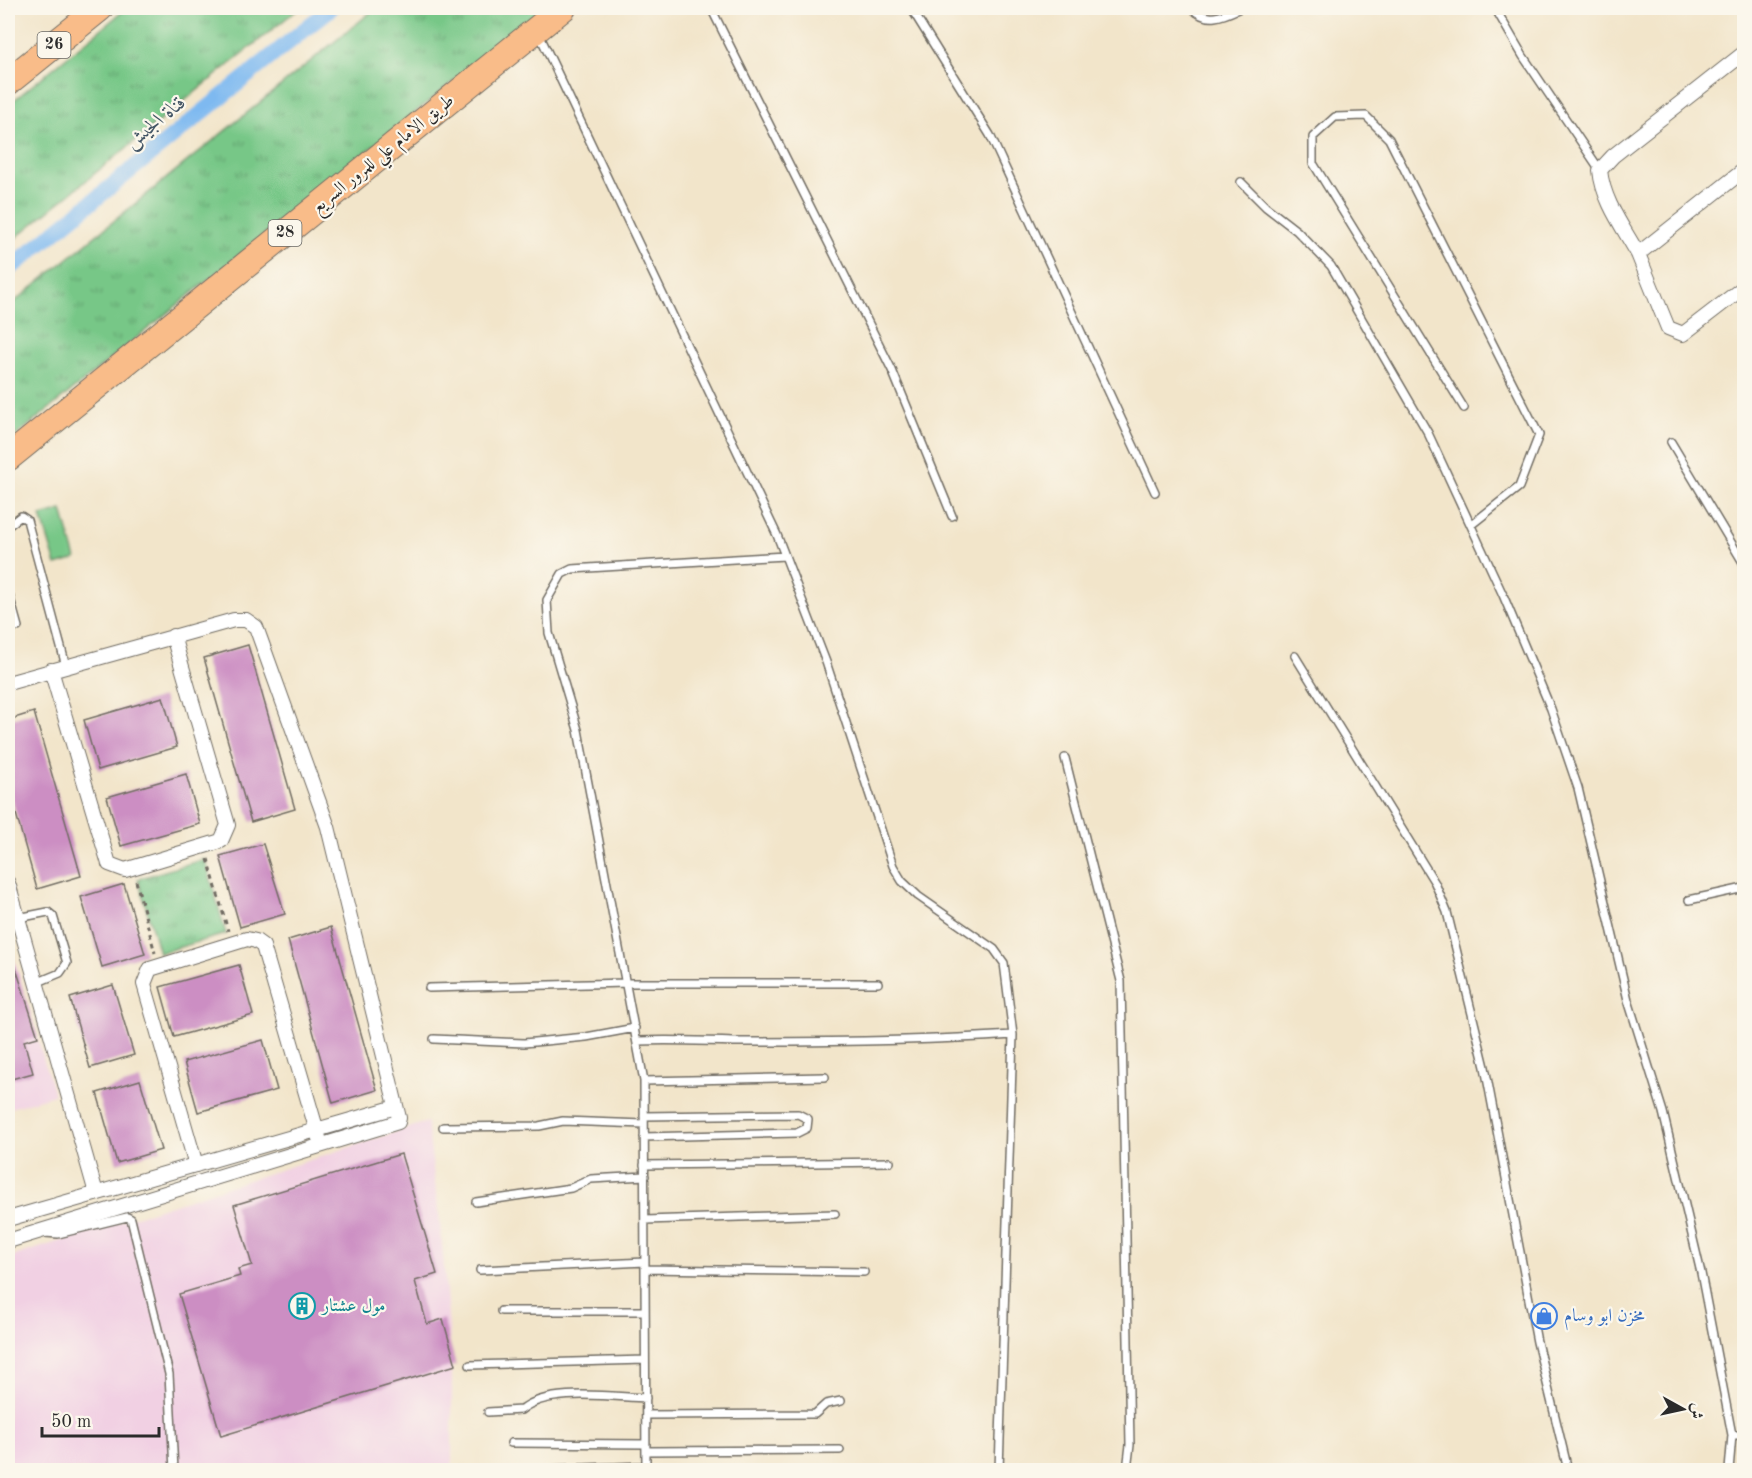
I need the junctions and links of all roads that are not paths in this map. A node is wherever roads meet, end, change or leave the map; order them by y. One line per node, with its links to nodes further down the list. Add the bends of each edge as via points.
1 (100, 8): 10 (highway, 26)
2 (563, 8): 8 (highway, طريق الامام علي للمرور السريع / 28)
3 (711, 8): 20 (lane, via 892,370)
4 (911, 8): 19 (lane, via 990,135)
5 (1192, 8): 6 (lane, via 1203,16 1219,19)
6 (1240, 8)
7 (1495, 8): 11 (lane, via 1522,56)
8 (536, 29): 18 (highway, طريق الامام علي للمرور السريع / 28); 23 (lane)
9 (1744, 53): 11 (street)
10 (12, 75)
11 (1600, 170): 14 (street, via 1608,200)
12 (1744, 170): 14 (street)
13 (1241, 182): 21 (lane, via 1331,266 1428,433)
14 (1638, 254): 15 (street, via 1668,328 1683,334)
15 (1744, 287)
16 (1464, 408): 21 (lane, via 1313,162 1313,137 1335,117 1366,116 1389,139 1539,435 1519,488)
17 (1671, 442): 24 (lane)
18 (8, 458)
19 (1155, 492)
20 (952, 516)
21 (1471, 525): 75 (lane, via 1551,709 1578,788 1628,1000 1663,1112 1701,1273)
22 (8, 526): 29 (lane, via 21,516 27,520)
23 (785, 556): 38 (lane, via 572,569 562,574 547,600 549,633 578,730); 42 (lane, via 826,662 893,866 918,896 994,949 1004,963)
24 (1744, 564)
25 (8, 591): 26 (lane)
26 (18, 627)
27 (173, 636): 29 (street); 30 (street, via 228,825 222,841 132,868 116,869 109,864); 47 (street, via 240,619 256,627 328,827)
28 (1295, 656): 85 (lane, via 1435,883 1447,912 1485,1067 1537,1342)
29 (66, 666): 30 (street)
30 (51, 670): 31 (street)
31 (8, 683)
32 (1065, 758): 84 (lane, via 1120,981 1130,1445)
33 (8, 883): 36 (street)
34 (1744, 888): 35 (lane)
35 (1689, 900)
36 (18, 918): 37 (street); 37 (lane, via 48,912 53,916 67,963 60,973)
37 (36, 983): 57 (street)
38 (626, 983): 39 (lane); 40 (lane); 41 (lane)
39 (878, 983)
40 (429, 988)
41 (635, 1029): 43 (lane, via 524,1043); 44 (lane)
42 (1013, 1035): 44 (lane, via 909,1042); 83 (lane)
43 (434, 1039)
44 (637, 1041): 46 (lane)
45 (825, 1077): 46 (lane)
46 (644, 1081): 48 (lane)
47 (396, 1107): 50 (street); 52 (street, via 398,1122)
48 (644, 1120): 49 (lane); 51 (lane); 51 (lane, via 798,1114 808,1119 807,1128 797,1133)
49 (443, 1126)
50 (317, 1130): 52 (street); 54 (street); 54 (street, via 263,946 247,939 150,969 144,984)
51 (644, 1137): 55 (lane)
52 (321, 1145): 62 (street)
53 (890, 1162): 55 (lane)
54 (196, 1165): 57 (street)
55 (644, 1165): 56 (lane)
56 (645, 1176): 58 (lane, via 591,1179 571,1188); 61 (lane)
57 (96, 1193): 60 (street)
58 (476, 1202)
59 (835, 1214): 61 (lane)
60 (8, 1219)
61 (645, 1220): 64 (lane)
62 (33, 1233): 63 (street); 81 (lane, via 58,1234 131,1219 169,1374)
63 (8, 1241)
64 (645, 1265): 65 (lane); 66 (lane); 68 (lane)
65 (480, 1270)
66 (864, 1272)
67 (501, 1311): 68 (lane)
68 (645, 1311): 69 (lane)
69 (645, 1360): 70 (lane); 71 (lane)
70 (470, 1365)
71 (646, 1398): 73 (lane, via 554,1396 521,1410); 74 (lane)
72 (841, 1401): 74 (lane, via 826,1404 815,1414)
73 (488, 1412)
74 (646, 1415): 78 (lane)
75 (1732, 1435): 76 (lane); 86 (lane)
76 (1744, 1435)
77 (511, 1443): 78 (lane)
78 (646, 1447): 79 (lane); 80 (lane)
79 (840, 1450)
80 (646, 1468): 82 (lane)
81 (174, 1470)
82 (522, 1470)
83 (999, 1470)
84 (1127, 1470)
85 (1568, 1470)
86 (1729, 1470)

